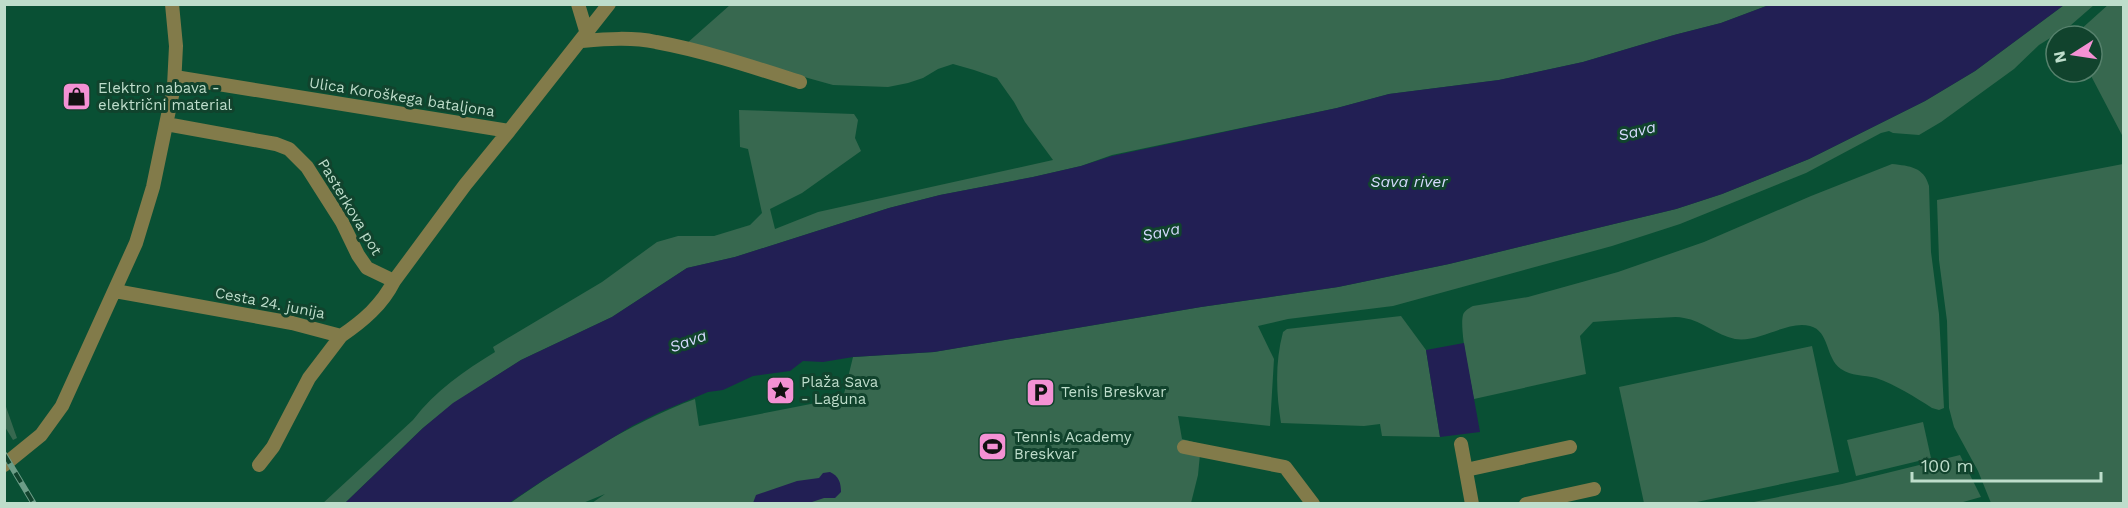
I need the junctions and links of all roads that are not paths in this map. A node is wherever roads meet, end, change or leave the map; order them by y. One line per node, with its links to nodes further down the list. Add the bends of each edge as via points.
1 (172, 4): 5 (street)
2 (578, 4): 4 (street)
3 (609, 4): 4 (street, Ulica Koroškega bataljona)
4 (584, 38): 6 (street, via 656,41); 8 (street, Ulica Koroškega bataljona)
5 (174, 76): 7 (street); 8 (street, Ulica Koroškega bataljona)
6 (800, 82)
7 (166, 124): 9 (street, Pasterkova pot, via 289,149 307,167 366,268); 10 (street, via 147,208)
8 (509, 132): 9 (street)
9 (394, 281): 11 (street, Cesta 24. junija, via 385,299)
10 (115, 291): 11 (street, Cesta 24. junija, via 292,323); 15 (street, via 57,415 41,435)
11 (341, 336): 16 (street, via 309,378 273,447)
12 (1461, 444): 17 (street)
13 (1184, 447): 19 (street, via 1285,467)
14 (1570, 447): 17 (street)
15 (4, 465)
16 (259, 465)
17 (1466, 470): 20 (street)
18 (1594, 489): 21 (street)
19 (1312, 504)
20 (1472, 504)
21 (1526, 504)

